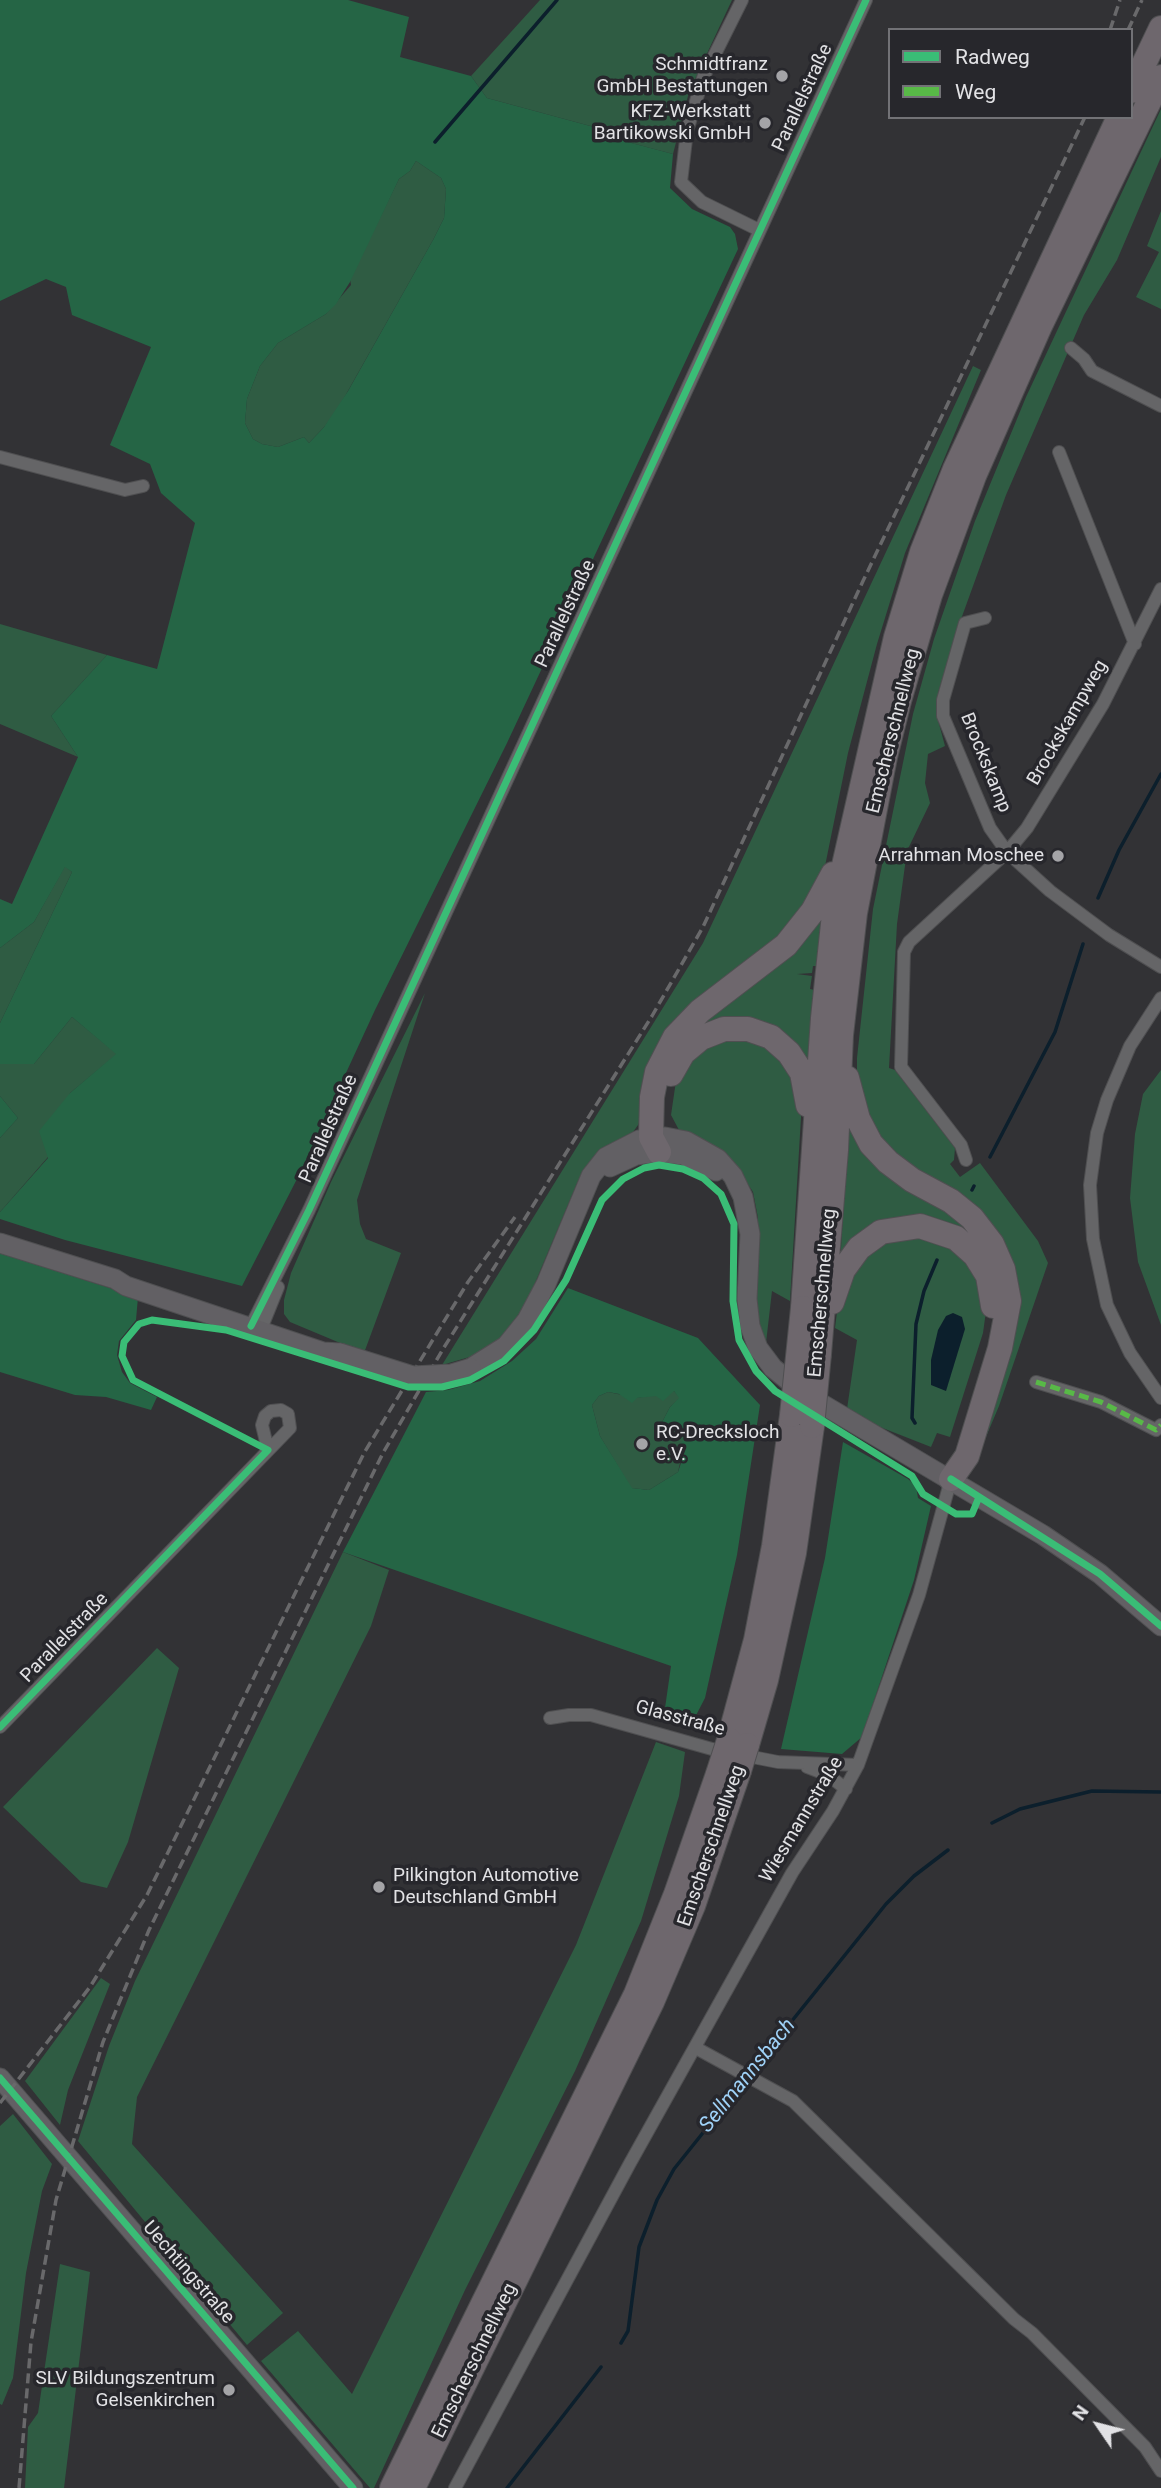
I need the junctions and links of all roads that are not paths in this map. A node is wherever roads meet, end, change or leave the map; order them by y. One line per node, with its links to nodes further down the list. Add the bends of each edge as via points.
1 (742, 0): 7 (street, via 699,89 683,150 681,182 702,202)
2 (866, 0): 7 (street, Parallelstraße)
3 (1161, 28): 5 (highway)
4 (1161, 77): 20 (highway, Emscherschnellweg, via 1040,326 974,476 930,596 899,701 869,830)
5 (1133, 87)
6 (1118, 119): 16 (highway, Emscherschnellweg, via 1022,320 922,552 892,648)
7 (760, 230): 26 (street, Parallelstraße)
8 (1071, 348): 9 (street, via 1092,371)
9 (1161, 406)
10 (1059, 452): 15 (street)
11 (0, 457): 12 (street, via 125,491)
12 (143, 486)
13 (1161, 589): 15 (street, Brockskampweg)
14 (985, 618): 17 (street, Brockskamp, via 965,623 943,700 943,716 990,828)
15 (1135, 644): 17 (street, Brockskampweg, via 1055,787)
16 (853, 818): 21 (highway, via 830,881 795,935 691,1018 674,1037 654,1084); 22 (highway, Emscherschnellweg, via 835,905)
17 (1007, 852): 18 (street, Brockskamp, via 1072,909); 23 (street, via 909,942 904,952 901,1067 961,1145)
18 (1161, 967)
19 (1161, 998): 28 (street, via 1130,1046 1110,1091 1097,1133 1090,1185 1093,1239 1107,1305 1130,1353)
20 (841, 1035): 25 (highway, Emscherschnellweg, via 836,1150); 32 (highway, via 849,1092 872,1144 912,1180 972,1218 992,1244 1003,1269 1009,1301 1000,1348 967,1456)
21 (658, 1142): 22 (highway, via 668,1082 683,1053 716,1031 748,1029 778,1042 798,1066 807,1091); 26 (main road, bridge, via 627,1143 606,1157 590,1176 537,1305 506,1346 471,1368 413,1376); 32 (main road, via 686,1140 718,1159 733,1176 746,1209 751,1248 748,1314 753,1337 765,1358 805,1394)
22 (814, 1154): 25 (highway, Emscherschnellweg)
23 (966, 1160)
24 (0, 1243): 26 (main road, via 115,1279 129,1278)
25 (817, 1316): 29 (highway, Emscherschnellweg, bridge); 29 (highway, Emscherschnellweg, bridge, via 818,1353); 32 (highway, via 846,1264 881,1232 907,1226 934,1229 956,1238 975,1255 988,1276 993,1313)
26 (259, 1321)
27 (1036, 1382): 30 (street, via 1101,1402 1156,1430)
28 (1161, 1398)
29 (802, 1421): 38 (highway, Emscherschnellweg, bridge)
30 (1161, 1425)
31 (268, 1450): 35 (street, Parallelstraße)
32 (951, 1479): 33 (main road, via 1100,1574); 37 (street, Wiesmannstraße, via 919,1595)
33 (1161, 1626)
34 (551, 1718): 36 (street, Glasstraße, via 591,1715 712,1749)
35 (0, 1727)
36 (800, 1764): 37 (street, Glasstraße); 39 (street, Glasstraße, via 828,1775)
37 (858, 1765): 39 (street, Wiesmannstraße)
38 (729, 1772): 44 (highway, Emscherschnellweg, via 636,1994); 45 (highway, Emscherschnellweg, via 693,1906 652,2002)
39 (846, 1789): 40 (street, Wiesmannstraße, via 792,1873)
40 (696, 2048): 42 (street, via 793,2101 1042,2342 1145,2447); 46 (street, Wiesmannstraße)
41 (0, 2078): 43 (main road, Uechtingstraße)
42 (1161, 2471)
43 (353, 2488)
44 (392, 2488)
45 (413, 2488)
46 (454, 2488)

